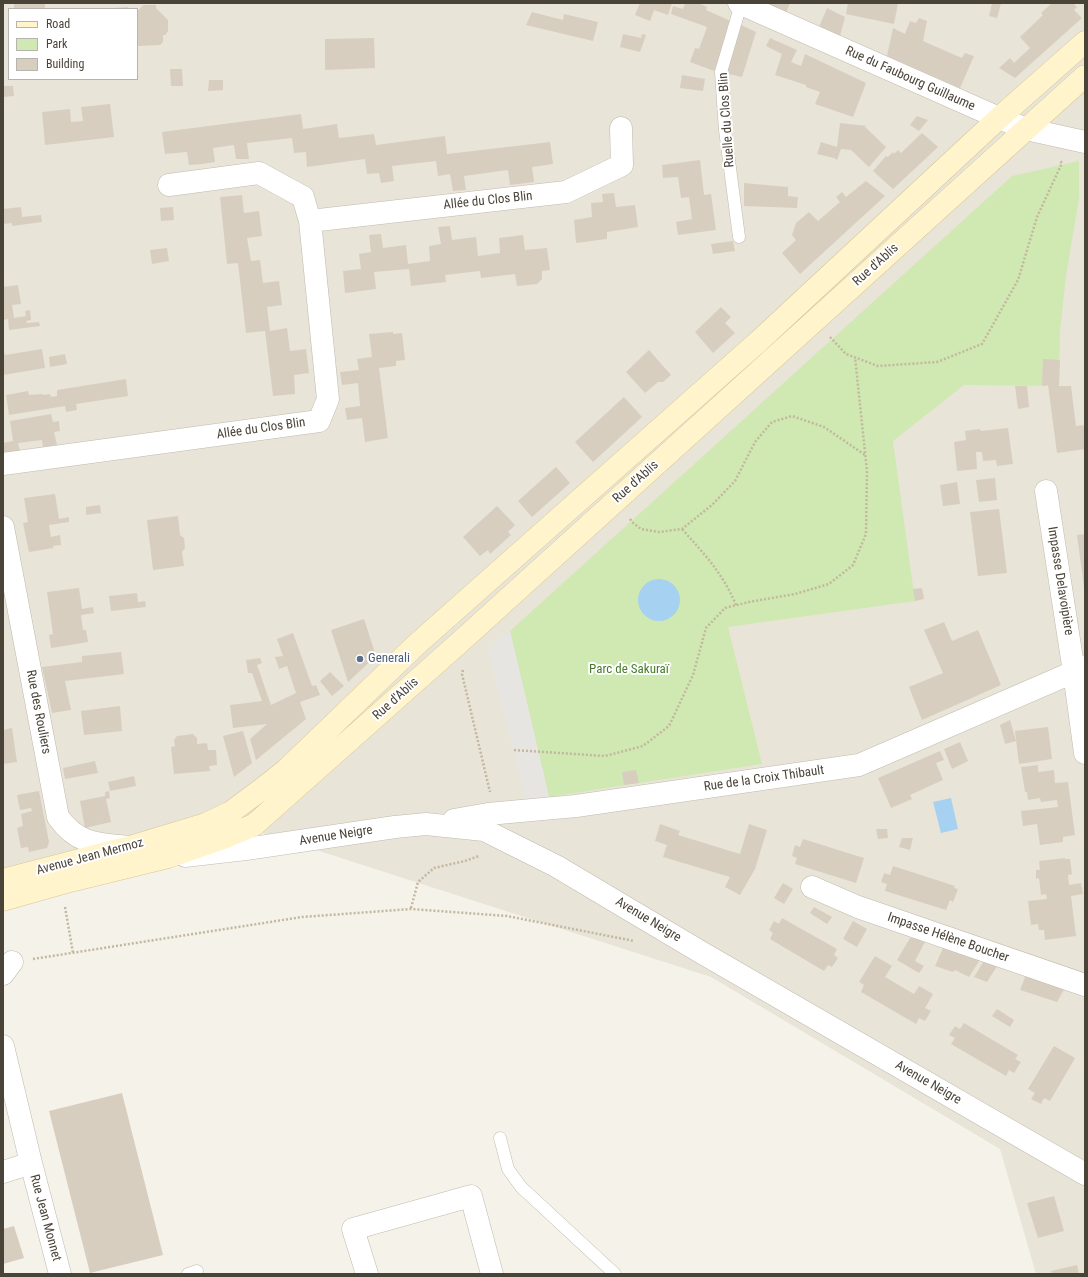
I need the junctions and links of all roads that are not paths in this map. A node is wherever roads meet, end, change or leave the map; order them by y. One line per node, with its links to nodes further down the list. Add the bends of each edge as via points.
1 (740, 4): 4 (street, Rue du Faubourg Guillaume); 10 (lane, Ruelle du Clos Blin, via 721,72 725,130)
2 (1085, 42): 4 (main road, Rue d'Ablis)
3 (1085, 76): 6 (main road, Rue d'Ablis)
4 (999, 118): 6 (street, Rue du Faubourg Guillaume); 16 (main road, Rue d'Ablis, via 758,341 417,644 286,770)
5 (621, 128): 9 (street, Allée du Clos Blin, via 622,165 566,192)
6 (1026, 129): 7 (street, Rue du Faubourg Guillaume); 18 (main road, Rue d'Ablis)
7 (1085, 142)
8 (169, 185): 9 (street, Allée du Clos Blin, via 259,173 303,197)
9 (310, 221): 11 (street, Allée du Clos Blin, via 328,399 319,421)
10 (739, 237)
11 (3, 464)
12 (1046, 491): 14 (street, Impasse Delavoipière)
13 (3, 527): 21 (street, Rue des Rouliers, via 58,817 66,829 81,839 103,845)
14 (1080, 669): 15 (street, Impasse Delavoipière); 17 (street, Rue de la Croix Thibault, via 858,765 576,806 488,814)
15 (1085, 752)
16 (231, 812): 18 (street); 19 (main road, Rue d'Ablis)
17 (426, 824): 20 (street, Avenue Neigre); 31 (street, Avenue Neigre, via 484,830 556,866)
18 (254, 825): 20 (street); 22 (main road, Rue d'Ablis)
19 (178, 833): 21 (main road, Avenue Jean Mermoz)
20 (288, 843): 22 (street, Avenue Neigre)
21 (130, 847): 23 (main road, Avenue Jean Mermoz)
22 (168, 857): 25 (main road, Avenue Jean Mermoz)
23 (3, 880)
24 (812, 886): 26 (street, Impasse Hélène Boucher, via 858,907)
25 (3, 900)
26 (1085, 984)
27 (3, 1046): 29 (street, Rue Jean Monnet)
28 (500, 1138): 35 (lane, via 508,1169 521,1187)
29 (31, 1163): 30 (street); 32 (street, Rue Jean Monnet)
30 (3, 1172)
31 (1085, 1174)
32 (60, 1274)
33 (367, 1274): 34 (street, via 353,1229 471,1196)
34 (492, 1274)
35 (615, 1274)

